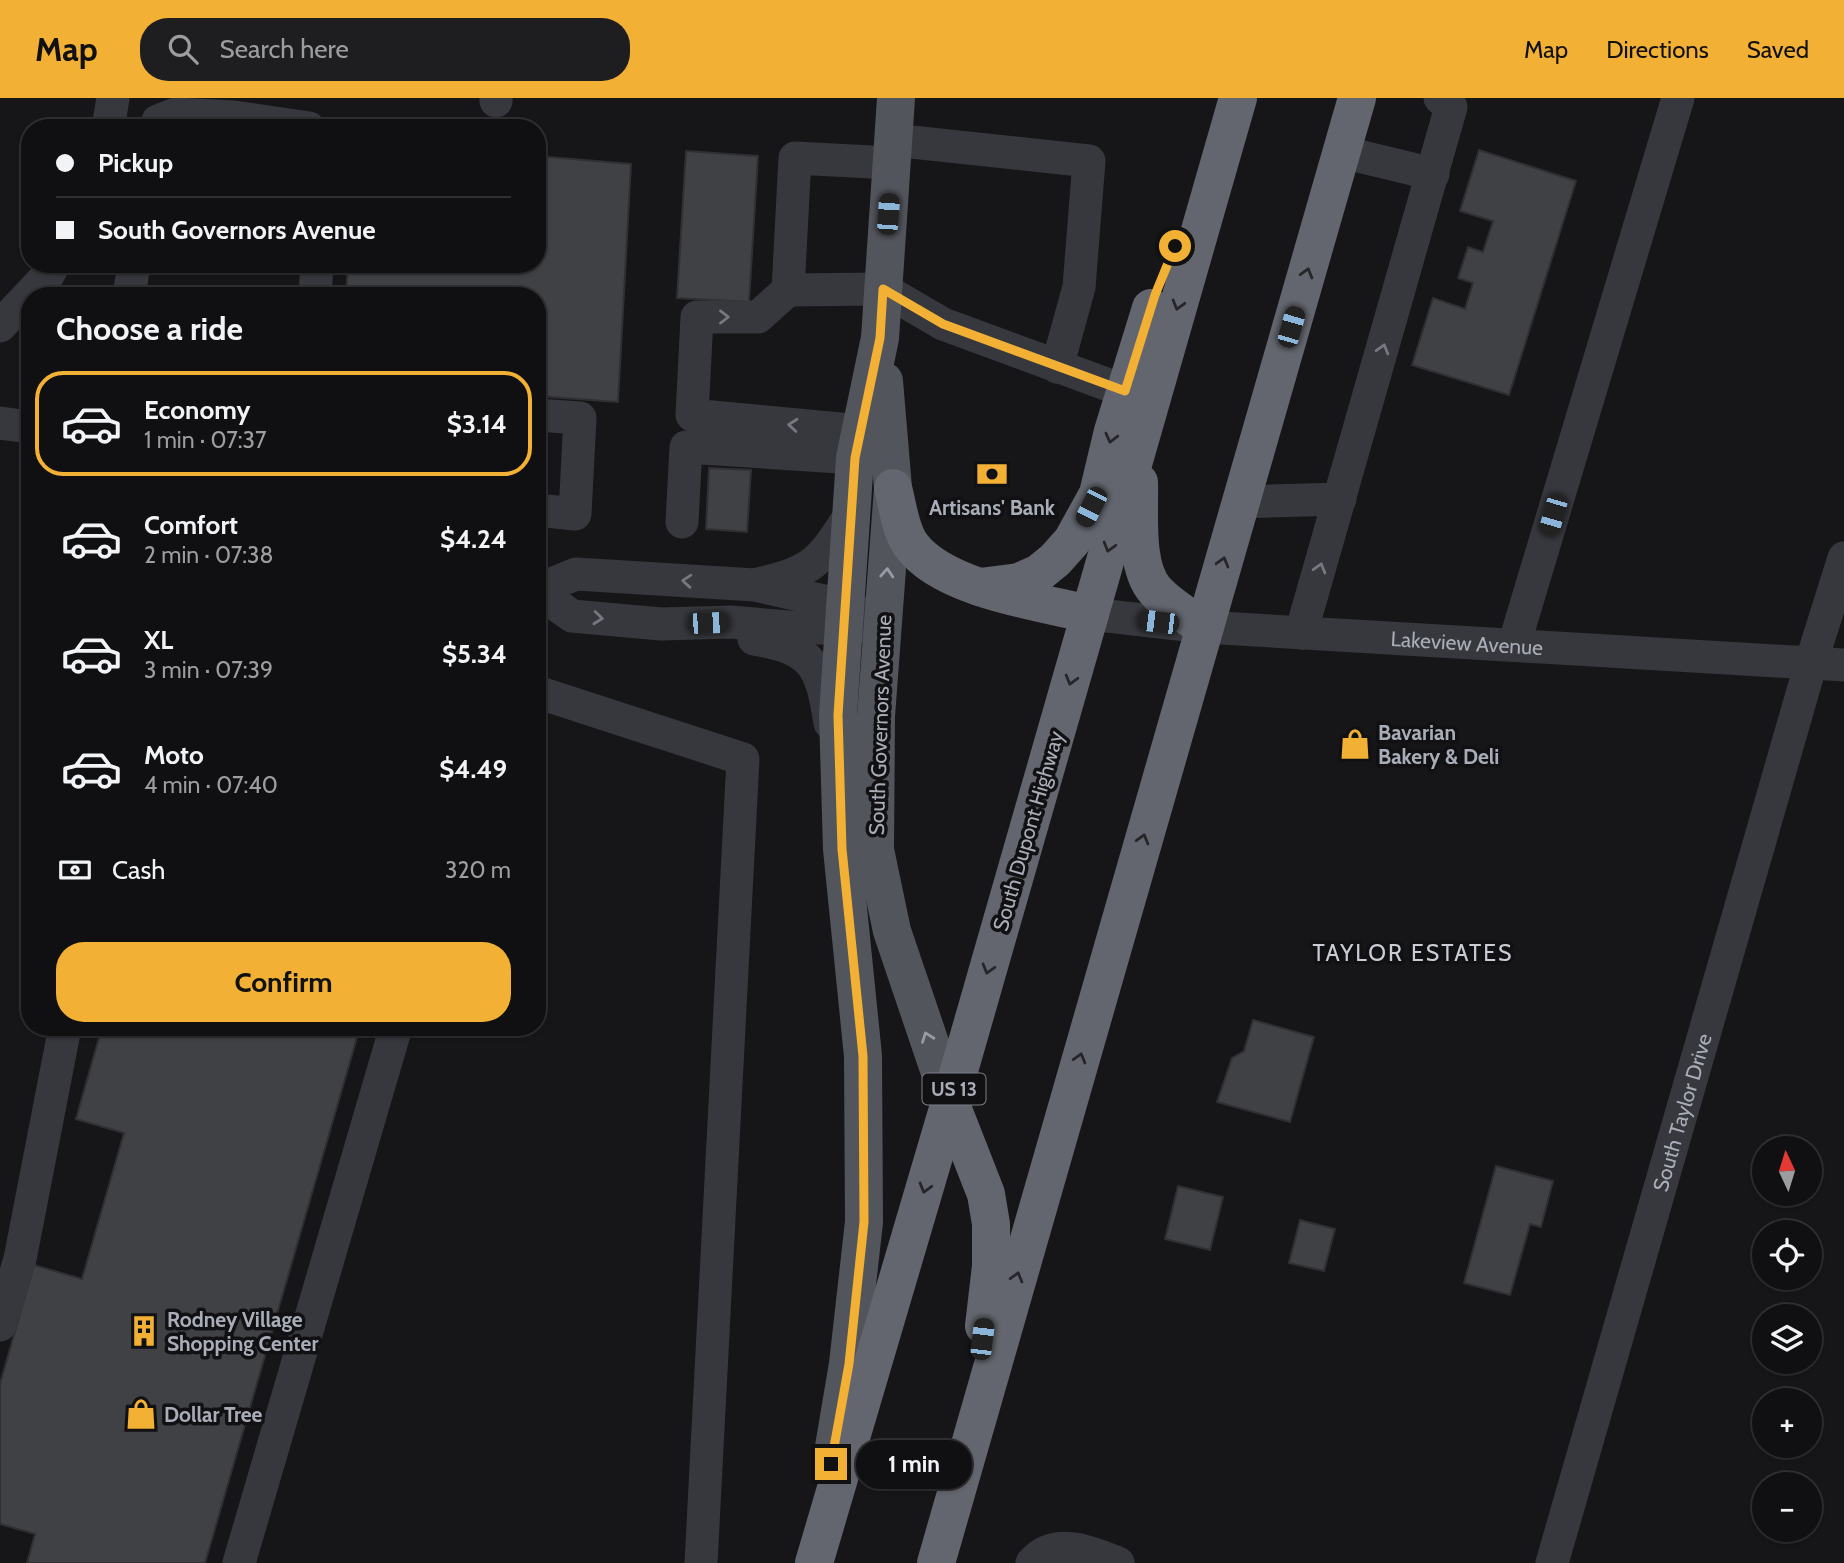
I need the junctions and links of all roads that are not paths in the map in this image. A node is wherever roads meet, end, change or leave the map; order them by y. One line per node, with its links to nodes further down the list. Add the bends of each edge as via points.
1 (113, 98): 7 (street)
2 (896, 98): 10 (main road, South Governors Avenue)
3 (1236, 98): 21 (highway, via 1155,295); 26 (highway, South Dupont Highway / US 13, one-way to 26)
4 (1357, 98): 11 (highway)
5 (1678, 98): 44 (street)
6 (1445, 102): 12 (street)
7 (110, 119)
8 (163, 119): 9 (street, via 176,114)
9 (248, 119)
10 (892, 152): 15 (main road, South Governors Avenue); 16 (street, via 795,158); 20 (street, via 1089,161 1079,286)
11 (1342, 152): 12 (street); 29 (highway, one-way to 11)
12 (1433, 174): 28 (street, one-way to 12)
13 (49, 273): 14 (street)
14 (37, 287)
15 (883, 289): 16 (street); 19 (main road, South Governors Avenue); 20 (street, via 943,324)
16 (788, 290): 25 (street, one-way to 16, via 691,415 697,317 758,317)
17 (21, 304): 18 (street)
18 (0, 326)
19 (880, 338): 25 (main road, South Governors Avenue); 27 (main road, South Governors Avenue)
20 (1058, 368): 21 (street)
21 (1125, 391): 36 (highway, one-way to 36, via 1098,494 1072,541 1039,573 1019,582)
22 (546, 416): 30 (street, via 580,418 575,514)
23 (0, 423): 24 (street)
24 (21, 426)
25 (858, 444): 31 (main road, South Governors Avenue); 32 (street, via 687,447)
26 (1139, 445): 38 (highway, South Dupont Highway / US 13, one-way to 38); 42 (highway, via 1144,572 1164,599)
27 (893, 488): 36 (highway, via 910,544 929,563); 40 (main road, South Governors Avenue, one-way to 27)
28 (1340, 499): 29 (street); 43 (street, one-way to 28)
29 (1240, 502): 42 (highway, one-way to 29)
30 (546, 511)
31 (851, 514): 34 (street, via 827,552 803,571); 39 (main road, South Governors Avenue)
32 (682, 522)
33 (1844, 558): 45 (street, South Taylor Drive)
34 (755, 585): 35 (street, one-way to 35, via 576,574); 39 (street)
35 (546, 586)
36 (980, 587): 38 (highway)
37 (546, 597): 41 (street, one-way to 41, via 572,616)
38 (1090, 614): 42 (street, Lakeview Avenue); 51 (highway, South Dupont Highway / US 13, one-way to 51)
39 (845, 617): 40 (street); 41 (street, via 800,628 731,622); 48 (main road, South Governors Avenue, via 838,715)
40 (883, 623): 51 (main road, South Governors Avenue, one-way to 40, via 892,931 875,850 876,716)
41 (662, 624): 48 (street, via 785,646 814,665 821,680)
42 (1204, 627): 43 (street, Lakeview Avenue); 53 (highway, one-way to 42)
43 (1301, 633): 44 (street, Lakeview Avenue)
44 (1514, 645): 45 (street, Lakeview Avenue)
45 (1811, 663): 46 (street, Lakeview Avenue); 60 (street, South Taylor Drive)
46 (1844, 665)
47 (546, 694): 55 (street, via 743,759)
48 (840, 785): 56 (main road, South Governors Avenue, via 863,1056 864,1222 849,1364)
49 (63, 1036): 52 (street, via 20,1259)
50 (393, 1036): 54 (street)
51 (950, 1102): 53 (highway, via 986,1194 991,1224 991,1266); 56 (highway, South Dupont Highway / US 13, one-way to 56)
52 (0, 1325)
53 (972, 1436): 57 (highway)
54 (239, 1563)
55 (701, 1563)
56 (814, 1563)
57 (936, 1563)
58 (1032, 1563): 59 (street, via 1047,1550 1071,1548)
59 (1118, 1563)
60 (1552, 1563)

